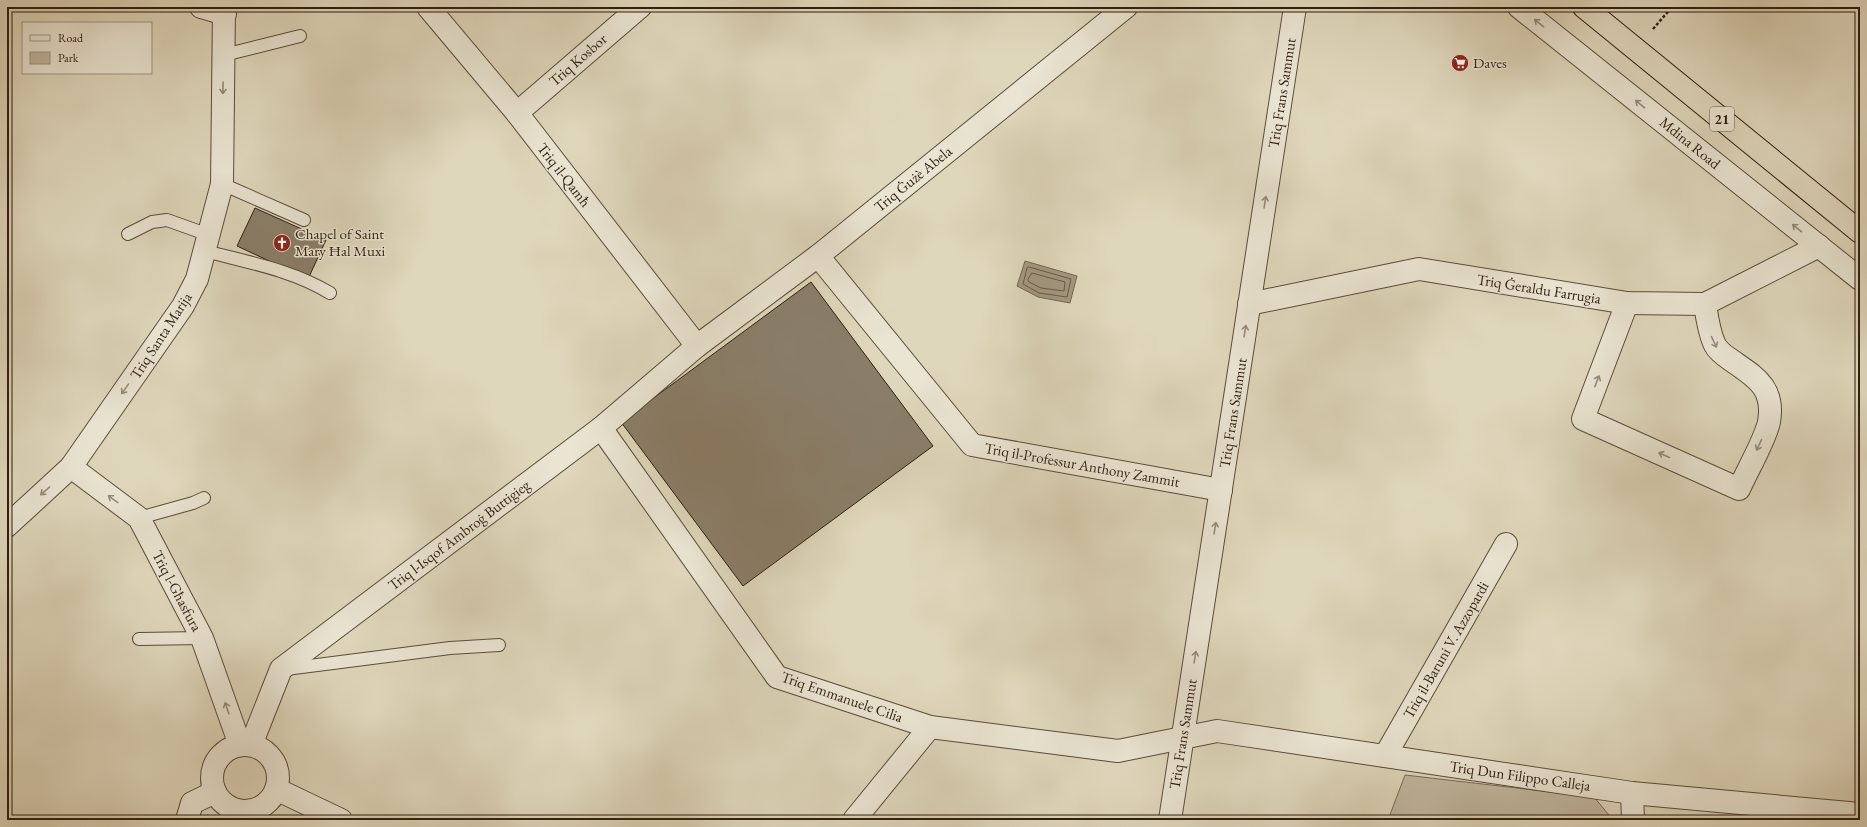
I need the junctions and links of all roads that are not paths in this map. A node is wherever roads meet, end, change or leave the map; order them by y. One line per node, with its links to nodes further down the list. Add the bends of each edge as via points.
1 (201, 7): 8 (street)
2 (428, 7): 11 (street, Triq il-Qamħ)
3 (640, 7): 11 (street, Triq Kosbor)
4 (1126, 7): 18 (street, Triq Ġużè Abela)
5 (1295, 7): 22 (street, Triq Frans Sammut, one-way to 5)
6 (1519, 7): 17 (street, Mdina Road, one-way to 6)
7 (1584, 7): 14 (highway, 21)
8 (225, 10): 10 (street, Triq Santa Marija)
9 (300, 36): 10 (lane)
10 (224, 55): 12 (street, Triq Santa Marija, one-way to 12)
11 (517, 113): 24 (street, Triq il-Qamħ)
12 (222, 184): 13 (lane); 16 (street, Triq Santa Marija)
13 (304, 220)
14 (1860, 232)
15 (128, 234): 16 (lane, via 152,222 167,220)
16 (207, 243): 20 (lane, via 295,275); 26 (street, Triq Santa Marija, one-way to 26, via 197,279 183,306)
17 (1819, 246): 19 (street, Mdina Road); 23 (street, Triq Ġeraldu Farrugia)
18 (818, 256): 24 (street, Triq Ġużè Abela); 27 (street, Triq il-Professur Anthony Zammit, via 972,445)
19 (1860, 279)
20 (330, 293)
21 (1627, 303): 22 (street, Triq Ġeraldu Farrugia, via 1420,269); 23 (street, Triq Ġeraldu Farrugia); 23 (street, one-way to 21, via 1716,347 1763,385 1770,410 1769,422 1739,489 1583,419)
22 (1249, 304): 27 (street, Triq Frans Sammut, one-way to 22)
23 (1705, 304)
24 (697, 346): 25 (street, Triq l-Isqof Ambroġ Buttigieg)
25 (601, 428): 35 (street, Triq l-Isqof Ambroġ Buttigieg); 36 (street, Triq Emmanuele Cilia, via 777,677)
26 (71, 467): 29 (street, Triq l-Għasfura, one-way to 26); 30 (street, Triq Santa Marija, one-way to 30)
27 (1221, 490): 37 (street, Triq Frans Sammut, one-way to 27)
28 (204, 498): 29 (lane, via 193,504)
29 (139, 518): 32 (street, Triq l-Għasfura)
30 (7, 526)
31 (1506, 544): 39 (street, Triq il-Baruni V. Azzopardi)
32 (202, 638): 33 (lane); 38 (street, Triq l-Għasfura, one-way to 32)
33 (139, 639)
34 (499, 645): 35 (lane, via 450,648)
35 (281, 670): 38 (street)
36 (930, 727): 37 (street, Triq Emmanuele Cilia, via 1118,751); 46 (street)
37 (1182, 738): 39 (street, Triq Dun Filippo Calleja, via 1217,731); 47 (street, Triq Frans Sammut)
38 (246, 745): 40 (street, via 262,749 271,757 278,777); 41 (street, via 226,750 218,758 213,768 212,781)
39 (1385, 756): 42 (street, Triq Dun Filippo Calleja)
40 (276, 789): 41 (street, via 271,798 252,810 239,810 228,806); 45 (street)
41 (215, 792): 44 (street, via 192,803)
42 (1632, 793): 43 (street, Triq Dun Filippo Calleja); 48 (street)
43 (1860, 814)
44 (187, 820)
45 (340, 820)
46 (854, 820)
47 (1170, 820)
48 (1633, 820)

